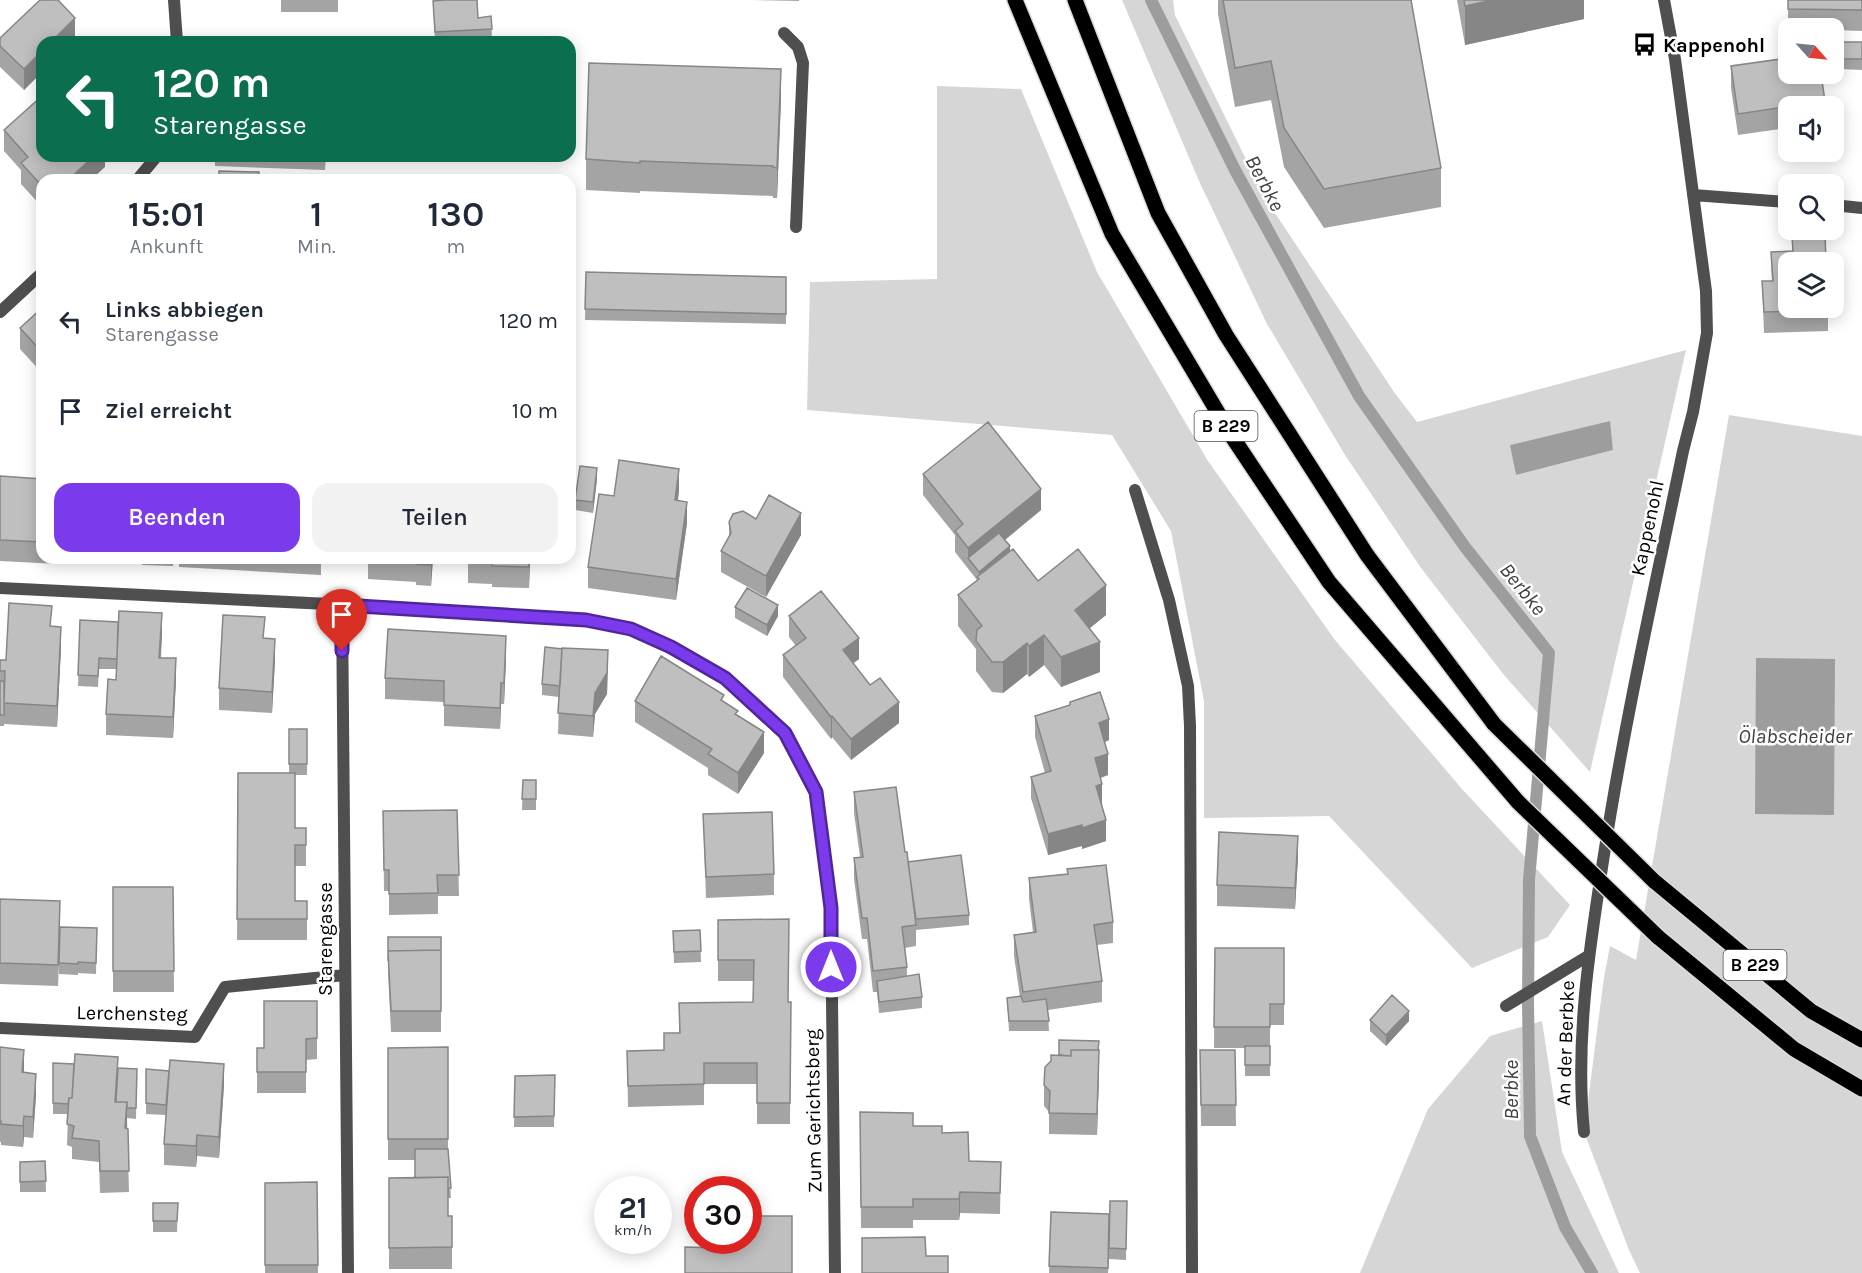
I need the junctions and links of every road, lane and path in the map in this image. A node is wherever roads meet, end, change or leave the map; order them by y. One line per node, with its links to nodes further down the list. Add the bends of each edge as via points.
1 (174, 0): 6 (street)
2 (1015, 0): 24 (main road, B 229, bridge, via 1112,234 1233,438 1329,582 1518,802 1658,937 1794,1050)
3 (1076, 0): 23 (main road, B 229, bridge, via 1158,213 1226,335 1367,555 1494,724 1654,881 1811,1011)
4 (1664, 0): 9 (street, Kappenohl)
5 (784, 33): 13 (street, via 798,47 803,63)
6 (177, 36)
7 (152, 162): 8 (street)
8 (142, 174)
9 (1693, 195): 10 (street); 19 (street, Kappenohl, via 1706,291 1707,333 1615,786)
10 (1778, 201)
11 (1844, 206): 12 (street)
12 (1862, 208)
13 (796, 226)
14 (36, 279): 15 (street)
15 (0, 312)
16 (1135, 490): 28 (street, via 1169,600 1188,686)
17 (0, 588): 18 (street, Zum Gerichtsberg)
18 (342, 605): 20 (street, Starengasse); 27 (street, Zum Gerichtsberg, via 586,620 631,629 725,678 785,733 816,792 831,908)
19 (1588, 956): 21 (street); 25 (street, An der Berbke, via 1580,1100)
20 (345, 975): 22 (street, Lerchensteg, via 225,987 195,1037); 26 (street, Starengasse)
21 (1506, 1006)
22 (0, 1028)
23 (1862, 1040)
24 (1862, 1089)
25 (1584, 1132)
26 (348, 1273)
27 (835, 1273)
28 (1192, 1273)

